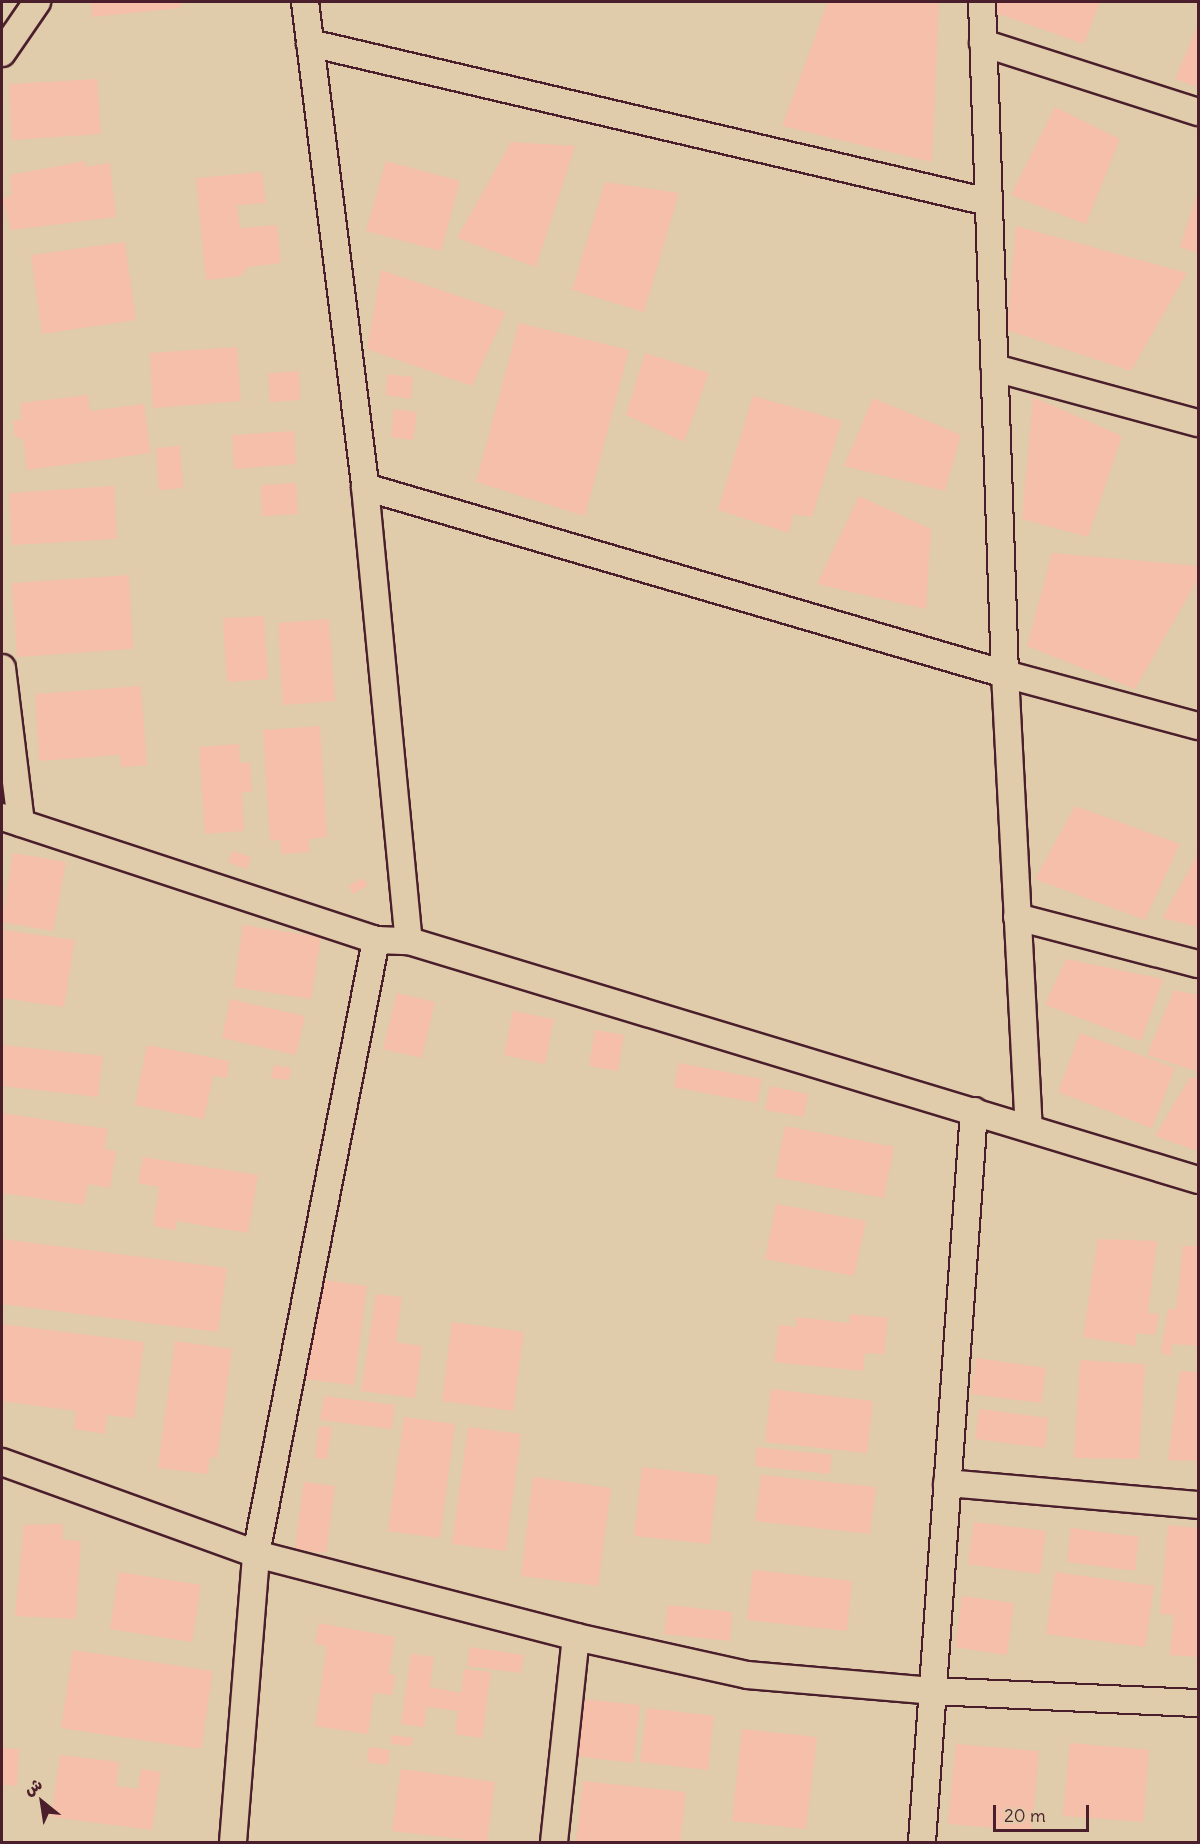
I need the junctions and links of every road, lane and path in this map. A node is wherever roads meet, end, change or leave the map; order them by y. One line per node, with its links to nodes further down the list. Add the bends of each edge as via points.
1 (37, 2): 6 (street)
2 (305, 2): 4 (street)
3 (982, 2): 5 (street)
4 (310, 43): 8 (street); 11 (street)
5 (983, 43): 7 (street); 8 (street)
6 (2, 53)
7 (1198, 112)
8 (988, 202): 9 (street)
9 (995, 368): 10 (street); 13 (street)
10 (1198, 423)
11 (365, 487): 13 (street); 18 (street)
12 (2, 668): 15 (street)
13 (1005, 674): 14 (street); 16 (street)
14 (1198, 726)
15 (11, 820): 17 (street)
16 (1017, 917): 19 (street); 21 (street)
17 (376, 940): 18 (street); 26 (street)
18 (409, 941): 20 (street)
19 (1198, 964)
20 (974, 1111): 21 (street); 24 (street)
21 (1029, 1125): 22 (street)
22 (1198, 1180)
23 (2, 1462): 26 (street)
24 (947, 1483): 25 (street); 28 (street)
25 (1198, 1505)
26 (256, 1554): 27 (street); 30 (street)
27 (576, 1637): 28 (street, via 747,1675); 31 (street)
28 (932, 1691): 29 (street); 32 (street)
29 (1198, 1703)
30 (233, 1842)
31 (554, 1842)
32 (922, 1842)

